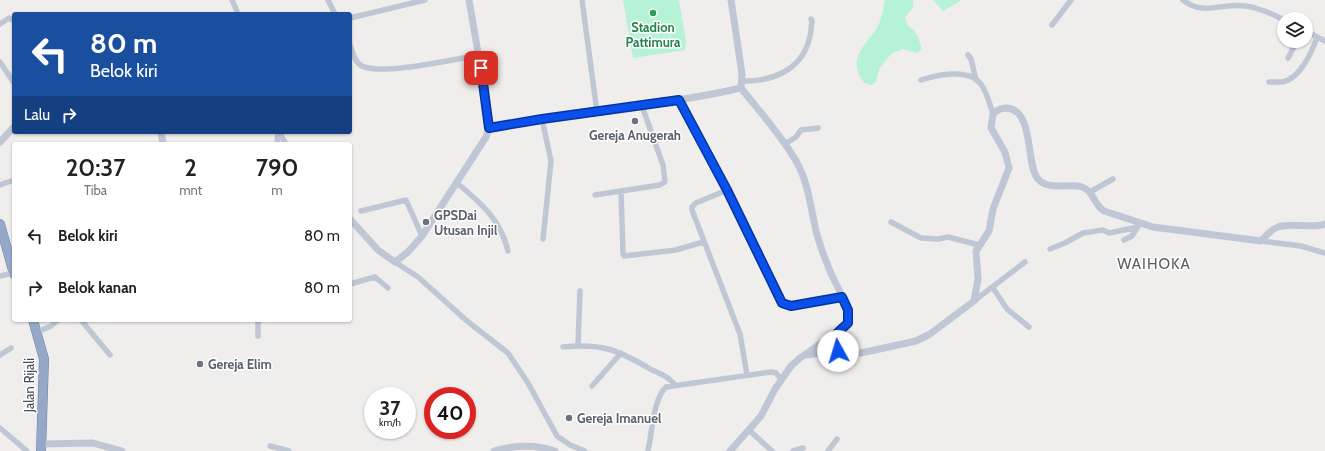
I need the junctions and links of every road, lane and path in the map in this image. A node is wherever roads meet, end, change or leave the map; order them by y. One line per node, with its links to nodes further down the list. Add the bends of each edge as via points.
1 (232, 0): 9 (street)
2 (328, 0): 10 (street)
3 (425, 0): 12 (street)
4 (469, 0): 21 (street)
5 (582, 0): 33 (street)
6 (731, 0): 30 (street)
7 (1071, 0): 16 (street)
8 (1184, 0): 11 (street, via 1199,9 1246,6 1258,8)
9 (237, 12)
10 (334, 12)
11 (1277, 17)
12 (352, 18)
13 (811, 19): 30 (street, via 807,47 789,70 768,79)
14 (12, 20): 15 (street, via 9,18)
15 (0, 24)
16 (1052, 25)
17 (1313, 35): 18 (street)
18 (1317, 37): 19 (street); 29 (street, via 1308,60 1295,74 1282,82)
19 (1325, 41)
20 (1293, 48): 23 (street)
21 (478, 55): 25 (street, via 384,70 366,68); 36 (street)
22 (968, 55): 28 (street)
23 (1288, 58)
24 (0, 62): 26 (street)
25 (353, 62)
26 (12, 80)
27 (921, 80): 28 (street, via 944,75 966,76)
28 (976, 80): 34 (street, via 983,87)
29 (1269, 82)
30 (742, 85): 31 (street); 40 (street)
31 (679, 100): 32 (street); 45 (street)
32 (642, 106): 33 (street); 46 (street, via 666,180 660,185)
33 (597, 112): 35 (street)
34 (993, 114): 47 (street, via 1006,108 1021,118 1027,131 1033,169 1039,181 1047,185 1077,186); 60 (street, via 991,128 1005,152 1009,168 995,203 989,231)
35 (542, 119): 36 (street); 56 (street, via 551,167)
36 (489, 128): 43 (street, via 481,147)
37 (818, 128): 40 (street, via 801,130)
38 (12, 129): 39 (street)
39 (0, 142)
40 (785, 144): 73 (street, via 801,172 818,236 833,280)
41 (1113, 179): 47 (street)
42 (12, 181): 44 (street)
43 (457, 183): 55 (street); 62 (street, via 499,225)
44 (0, 185)
45 (727, 190): 59 (street, via 692,207); 73 (street, via 782,303 791,306)
46 (621, 191): 48 (street); 59 (street, via 624,256 676,250)
47 (1090, 192): 54 (street, via 1099,208)
48 (595, 195)
49 (361, 210): 55 (street, via 406,200)
50 (352, 221): 64 (street, via 378,250)
51 (891, 222): 60 (street, via 921,238 948,237)
52 (0, 224): 66 (highway)
53 (1325, 224): 58 (street, via 1278,226)
54 (1139, 225): 57 (street, via 1132,236); 58 (street); 61 (street, via 1109,233 1103,230 1083,233)
55 (422, 236): 64 (street)
56 (543, 239)
57 (1124, 240)
58 (1261, 241): 63 (street, via 1301,246)
59 (703, 242): 91 (street, via 740,334)
60 (979, 245): 74 (street, via 975,254 978,280)
61 (1050, 249)
62 (508, 251)
63 (1325, 253)
64 (395, 262): 105 (street, via 508,353 558,436 570,445)
65 (1025, 262): 71 (street)
66 (12, 266)
67 (12, 270): 68 (street)
68 (0, 276)
69 (352, 283): 70 (street, via 376,277)
70 (388, 288)
71 (993, 288): 74 (street); 79 (street, via 1007,309)
72 (580, 291): 83 (street)
73 (842, 297): 81 (street, via 848,310 848,323)
74 (974, 301): 86 (street, via 930,334 916,341 861,353)
75 (34, 322): 80 (highway, Jalan Rijali)
76 (56, 322): 80 (street)
77 (83, 322): 89 (street)
78 (258, 322): 82 (street)
79 (1028, 326)
80 (37, 332): 99 (highway, Jalan Rijali, via 44,359)
81 (834, 334): 86 (street, via 833,344); 90 (street)
82 (258, 336)
83 (578, 346): 84 (street); 87 (street, via 601,346)
84 (564, 347)
85 (11, 348): 88 (street)
86 (838, 351): 90 (street)
87 (621, 353): 93 (street, via 668,377); 94 (street)
88 (0, 355)
89 (110, 355)
90 (806, 355): 92 (street, via 795,362)
91 (747, 376): 92 (street, via 774,372); 93 (street)
92 (781, 379): 96 (street, via 761,416)
93 (675, 385): 106 (street, via 664,389 659,399)
94 (592, 386)
95 (0, 428): 100 (street)
96 (749, 430): 107 (street); 108 (street)
97 (837, 439): 109 (street)
98 (270, 446): 102 (street)
99 (41, 447): 101 (street, via 93,443)
100 (27, 451)
101 (122, 451)
102 (289, 451)
103 (494, 451): 104 (street, via 532,445)
104 (555, 451)
105 (585, 451)
106 (648, 451)
107 (730, 451)
108 (772, 451)
109 (828, 451)

